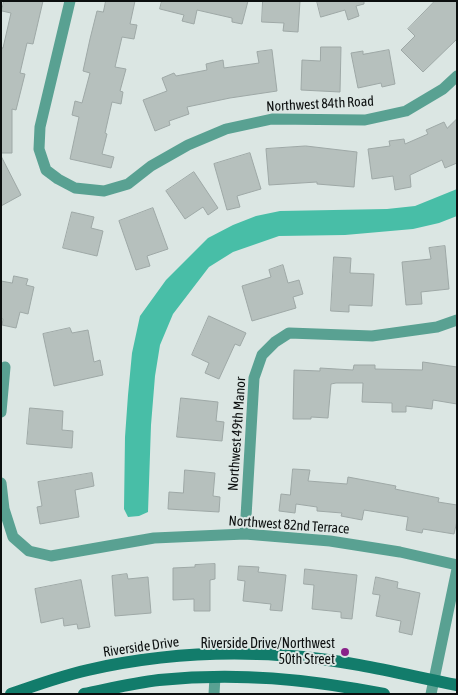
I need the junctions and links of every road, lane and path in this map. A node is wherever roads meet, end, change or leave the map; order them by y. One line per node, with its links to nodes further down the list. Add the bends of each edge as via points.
1 (70, 1): 2 (street, Northwest 84th Road, via 40,127 39,149 46,170 76,188 104,191 128,184 151,166 188,145 226,129 272,119 365,120 406,111 443,89)
2 (457, 76)
3 (457, 320): 7 (street, Northwest 49th Manor, via 437,327 372,336 289,333 262,355 254,378)
4 (5, 367): 5 (street)
5 (1, 412)
6 (1, 484): 7 (street, Northwest 82nd Terrace, via 4,509 13,537 29,552 50,556 154,538)
7 (245, 534): 8 (street, Northwest 82nd Terrace, via 330,541)
8 (457, 564)
9 (457, 569): 11 (street)
10 (215, 677): 14 (street, via 159,680); 15 (street); 16 (street, via 293,679)
11 (434, 680): 12 (street, Riverside Drive); 13 (street, Riverside Drive, via 304,657 220,654 130,662 79,673); 17 (street)
12 (457, 685)
13 (11, 694)
14 (84, 694)
15 (214, 694)
16 (384, 694)
17 (431, 694)

